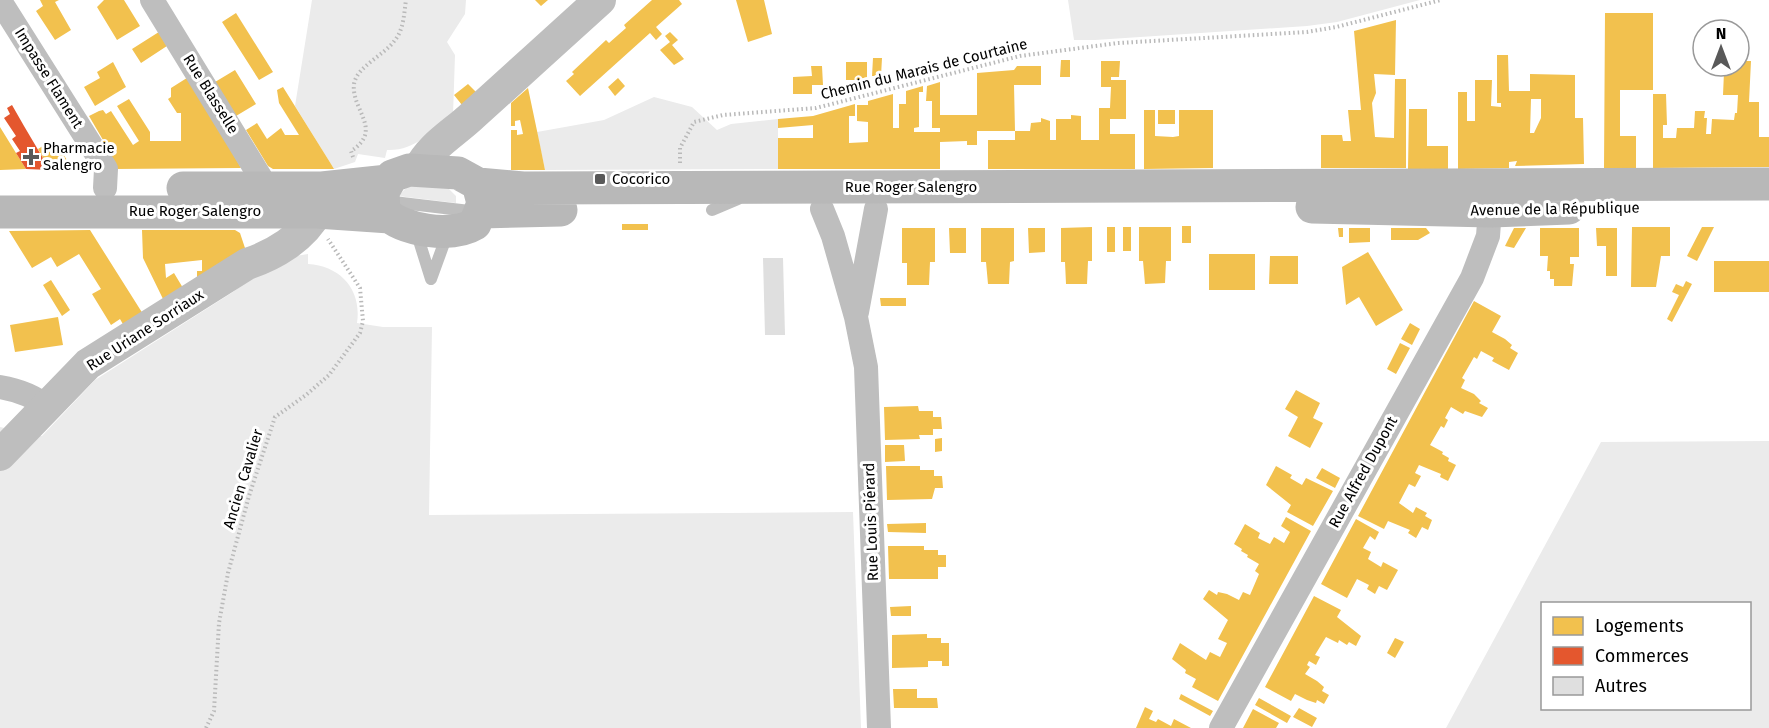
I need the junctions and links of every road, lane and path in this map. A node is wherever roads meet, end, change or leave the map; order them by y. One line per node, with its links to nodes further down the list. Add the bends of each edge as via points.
1 (152, 0): 16 (street, Rue Blasselle)
2 (406, 0): 7 (path, via 396,40 359,73 354,83 366,123 360,146 351,151)
3 (600, 0): 6 (street)
4 (1441, 0): 9 (path, Chemin du Marais de Courtaine, via 1307,32 1118,43 1020,56 816,108 723,115 694,122 680,148)
5 (0, 1): 11 (street, Impasse Flament, via 106,169)
6 (467, 121): 12 (street, via 459,151); 17 (street, via 436,144)
7 (354, 160)
8 (1769, 184): 15 (main road, Avenue de la République)
9 (680, 188): 12 (main road, Rue Roger Salengro); 13 (main road, Rue Roger Salengro)
10 (0, 189): 11 (main road, Rue Roger Salengro)
11 (105, 189): 16 (main road, Rue Roger Salengro)
12 (473, 190): 17 (main road); 17 (lane); 22 (main road, Rue Roger Salengro); 25 (main road, via 475,224)
13 (1342, 196): 15 (main road, Avenue de la République); 21 (main road, Rue Roger Salengro)
14 (1769, 196): 15 (lane)
15 (1491, 198): 20 (main road, Avenue de la République, via 1538,208); 22 (lane, via 1417,195 735,199); 34 (street, Rue Alfred Dupont, via 1488,236 1472,278)
16 (262, 200): 17 (main road, Rue Roger Salengro, via 322,188); 19 (main road, Rue Roger Salengro); 24 (main road, Rue Roger Salengro); 27 (street, Rue Uriane Sorriaux, via 261,248)
17 (394, 200): 19 (main road, Rue Roger Salengro); 25 (main road); 25 (lane, via 431,279)
18 (0, 201): 19 (lane)
19 (327, 206): 27 (street, Rue Uriane Sorriaux, via 298,236)
20 (1769, 207)
21 (876, 209): 23 (main road, Rue Roger Salengro); 28 (street, Rue Louis Piérard)
22 (712, 210): 23 (main road, Rue Roger Salengro)
23 (822, 210): 28 (street, Rue Louis Piérard)
24 (0, 212)
25 (448, 231)
26 (330, 244): 32 (path, Ancien Cavalier, via 360,288 360,333 329,375 275,417 228,573 219,623 214,711)
27 (247, 264): 30 (street, Rue Uriane Sorriaux, via 88,364)
28 (856, 317): 33 (street, Rue Louis Piérard, via 866,367)
29 (0, 387): 30 (street, via 16,389)
30 (47, 407): 31 (street, Rue Uriane Sorriaux)
31 (0, 455)
32 (206, 728)
33 (879, 728)
34 (1221, 728)

